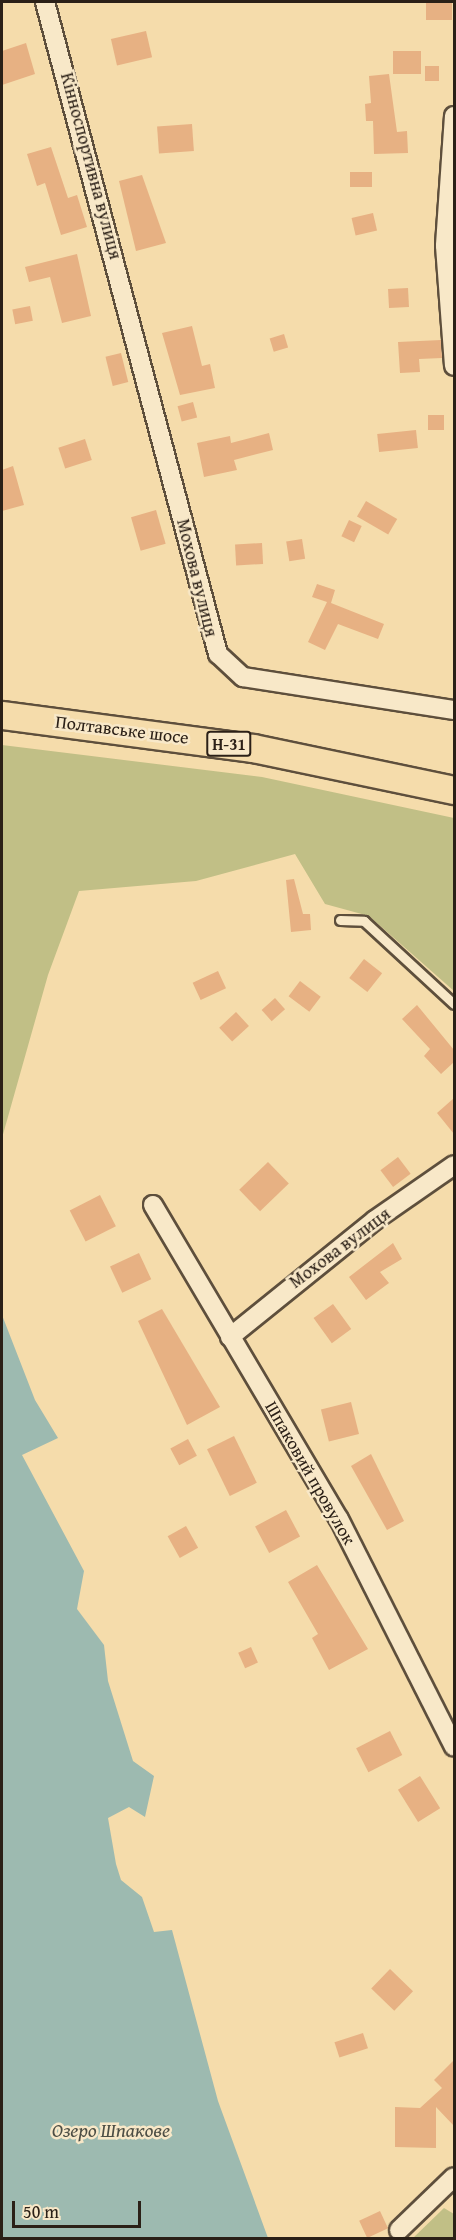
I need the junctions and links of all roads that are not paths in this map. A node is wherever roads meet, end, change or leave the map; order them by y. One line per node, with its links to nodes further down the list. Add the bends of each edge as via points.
1 (45, 2): 3 (street, Кінноспортивна вулиця)
2 (454, 116): 4 (street, via 445,246)
3 (134, 331): 5 (street, Мохова вулиця, via 212,638 229,668 243,677)
4 (454, 366)
5 (454, 710)
6 (2, 715): 7 (main road, Полтавське шосе / Н-31, via 252,748)
7 (454, 790)
8 (340, 920): 9 (lane, via 364,921)
9 (454, 1004)
10 (454, 1165): 12 (street, Мохова вулиця, via 375,1220)
11 (153, 1205): 12 (street, Шпаковий провулок)
12 (230, 1337): 13 (street, Шпаковий провулок, via 355,1548)
13 (454, 1747)
14 (454, 2177): 15 (street)
15 (399, 2230)

